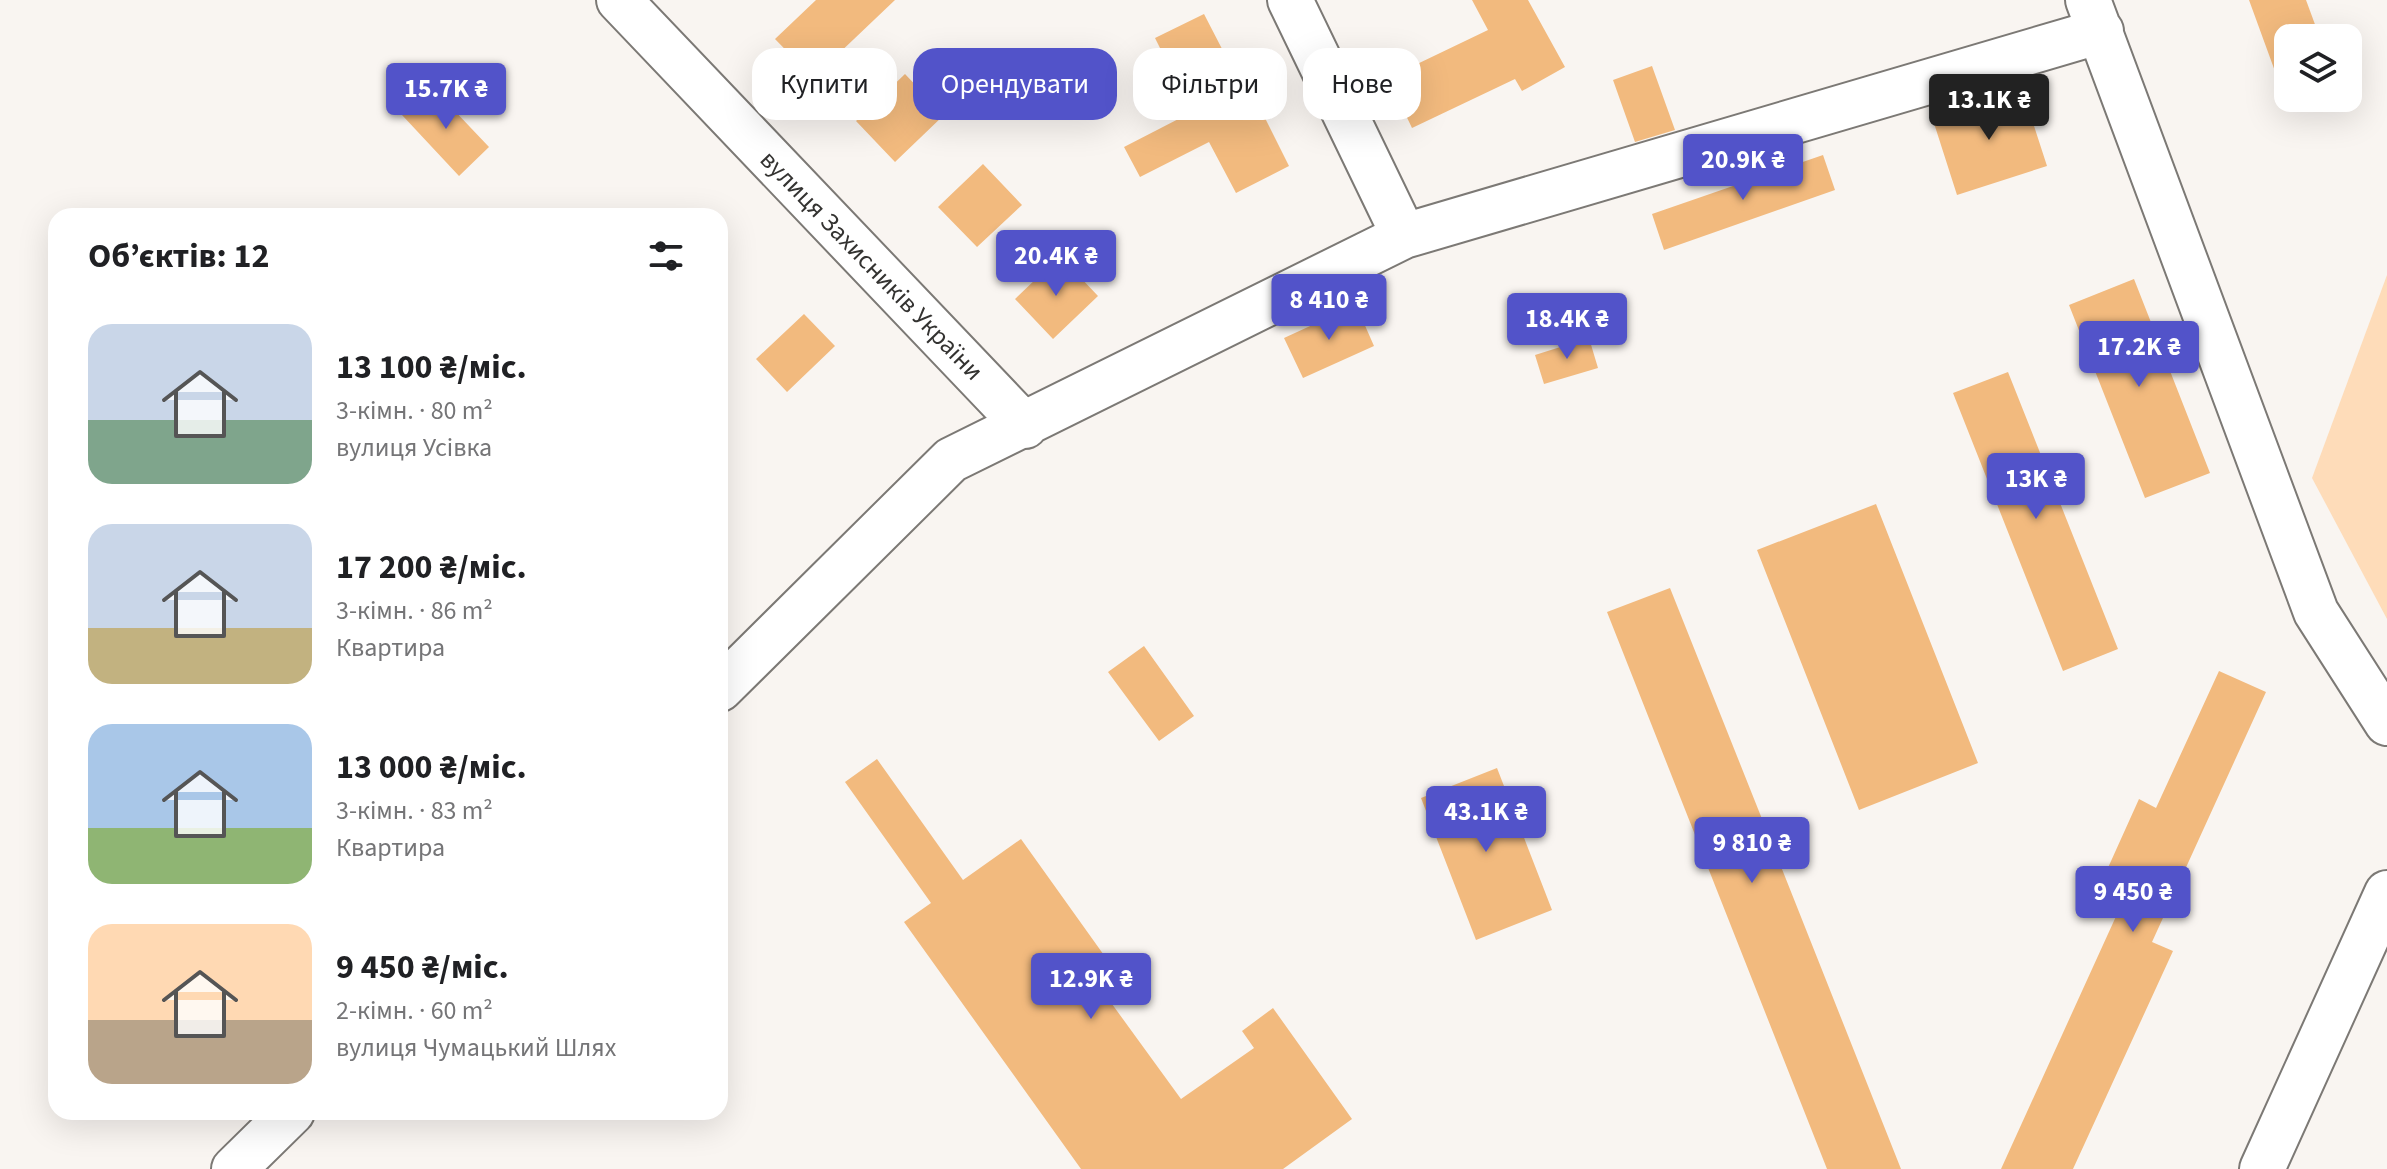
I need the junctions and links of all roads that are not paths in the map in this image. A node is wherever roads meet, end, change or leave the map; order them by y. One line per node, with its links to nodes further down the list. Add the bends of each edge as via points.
1 (619, 0): 5 (street, вулиця Захисників України)
2 (1290, 0): 4 (street)
3 (2094, 16): 4 (street); 7 (street, via 2316,612)
4 (1404, 236): 5 (street)
5 (1025, 426): 6 (street, via 951,460)
6 (728, 681)
7 (2387, 723)
8 (2387, 893): 11 (street)
9 (284, 1120): 10 (street)
10 (234, 1169)
11 (2262, 1169)

